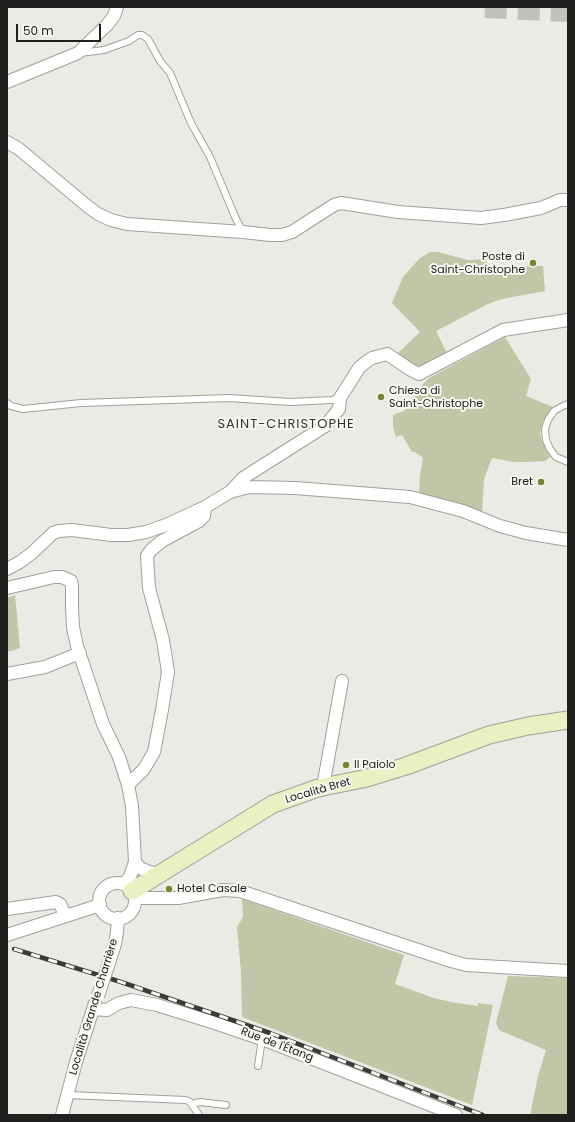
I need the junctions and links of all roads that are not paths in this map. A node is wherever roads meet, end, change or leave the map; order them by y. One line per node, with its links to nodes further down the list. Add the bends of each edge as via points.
1 (117, 7): 2 (street, via 107,25)
2 (78, 53): 3 (street); 6 (lane, via 104,50 138,35 148,39 170,73)
3 (7, 82)
4 (7, 142): 6 (street, via 19,149 86,205 111,220 127,224)
5 (568, 200): 6 (street, via 504,216 480,218 398,212 341,203 292,232 282,235)
6 (243, 232)
7 (568, 320): 8 (street, via 503,330 419,374 387,354 372,358 359,368)
8 (340, 398): 9 (lane, via 290,402 229,398 81,403 23,409); 12 (street, via 339,409 325,426 243,478)
9 (7, 403)
10 (568, 404): 11 (lane, via 554,411 545,430 550,449 556,457)
11 (568, 462)
12 (230, 492): 13 (street); 14 (street, via 249,487 295,488 410,497 463,511 500,526)
13 (204, 507): 15 (street, via 146,532 128,535 72,530 53,533 32,553); 21 (street, via 204,516 199,521 162,541 147,556 148,588 163,640 168,672 154,752 144,769)
14 (568, 540)
15 (7, 569)
16 (7, 588): 17 (street, via 54,577 71,581 73,627)
17 (80, 653): 18 (street, via 45,667); 21 (street, via 103,724 119,757)
18 (7, 674)
19 (342, 681): 22 (street)
20 (568, 720): 22 (street, Località Bret, via 489,735 406,766 367,778)
21 (128, 785): 23 (street, via 132,806)
22 (323, 787): 24 (street, Località Bret, via 273,804)
23 (135, 862): 24 (street, via 140,868); 25 (street, via 130,877)
24 (161, 874): 25 (street, Località Bret)
25 (130, 891): 26 (street, via 113,883 103,889 99,899); 29 (street, via 133,909 124,917); 31 (street, via 178,898 223,890 240,891 451,961)
26 (100, 905): 28 (street); 29 (street, via 106,915)
27 (7, 909): 28 (street, via 56,902 60,904)
28 (65, 915): 30 (street)
29 (118, 918): 32 (street, Località Grande Charrière, bridge, via 118,932)
30 (7, 935)
31 (568, 971)
32 (93, 1009): 33 (street, Rue de l'Étang, via 107,1010 131,1000 215,1022); 35 (street, Località Grande Charrière)
33 (262, 1039): 34 (lane); 40 (street, Rue de l'Étang)
34 (258, 1066)
35 (68, 1095): 36 (lane, via 181,1100); 38 (street, Località Grande Charrière)
36 (192, 1104): 37 (lane, via 200,1102); 39 (lane)
37 (226, 1105)
38 (62, 1115)
39 (199, 1115)
40 (456, 1115)

